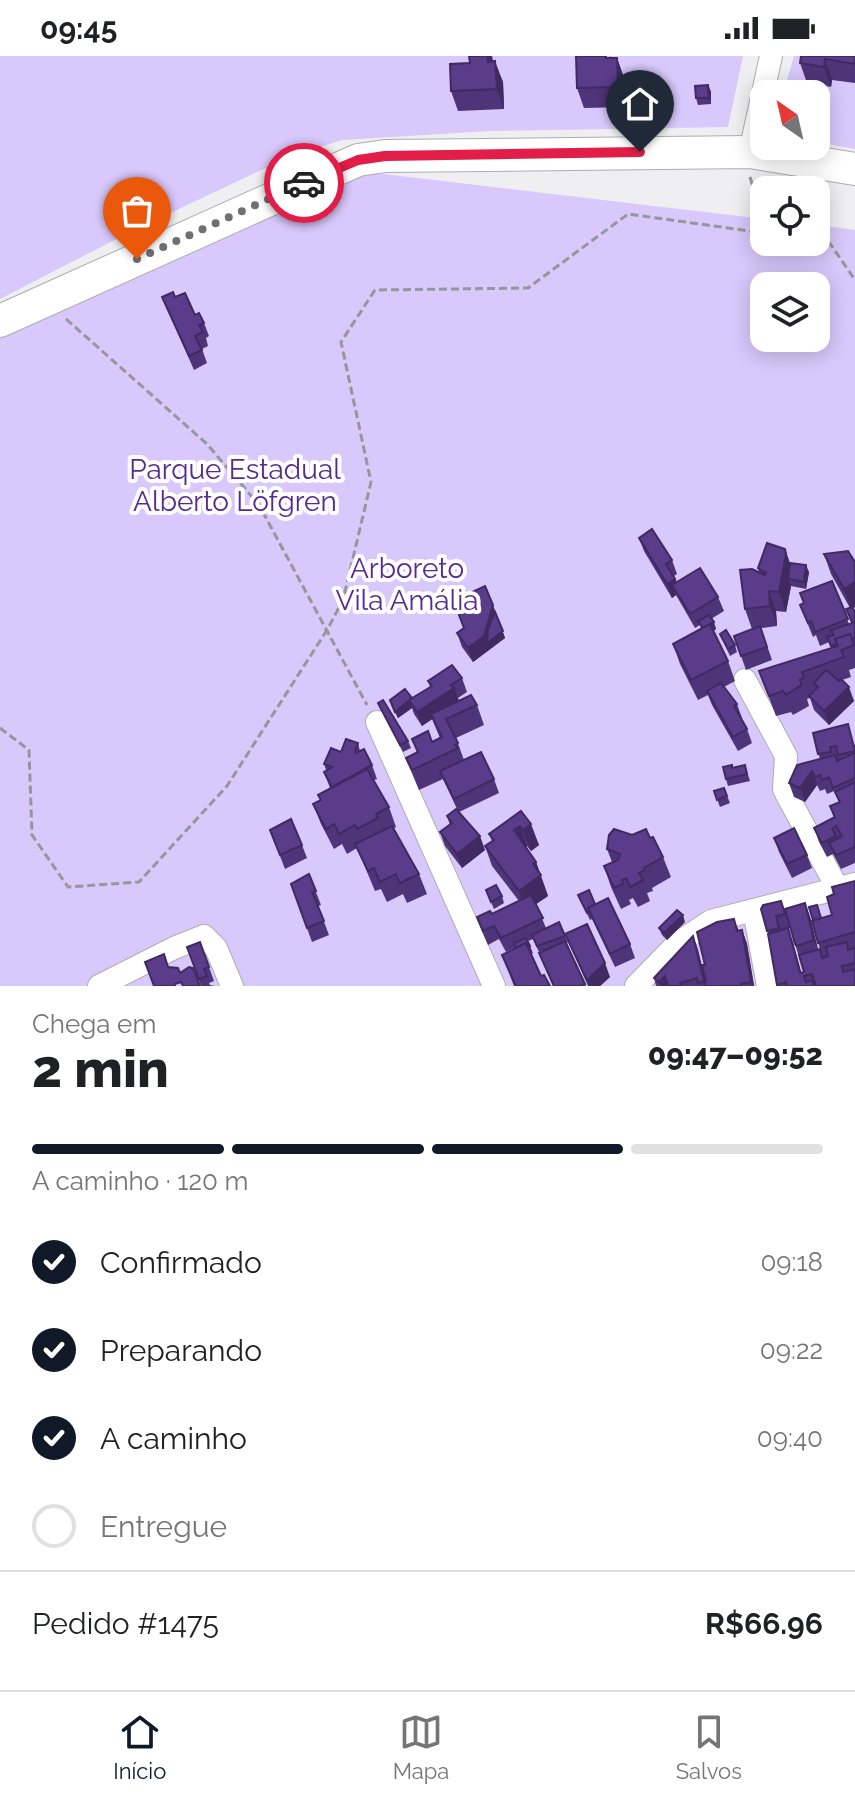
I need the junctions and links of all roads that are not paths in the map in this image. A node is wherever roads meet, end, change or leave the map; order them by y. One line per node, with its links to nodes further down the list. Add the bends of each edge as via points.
1 (771, 56): 2 (street)
2 (746, 152): 3 (main road); 4 (main road, via 358,160)
3 (855, 169)
4 (0, 321)
5 (745, 680): 7 (street, via 786,756 784,789)
6 (377, 722): 11 (street)
7 (847, 887): 8 (street)
8 (754, 910): 12 (street, via 695,930); 13 (street)
9 (99, 986): 10 (street, via 204,936 216,948)
10 (232, 986)
11 (494, 986)
12 (636, 986)
13 (768, 986)

